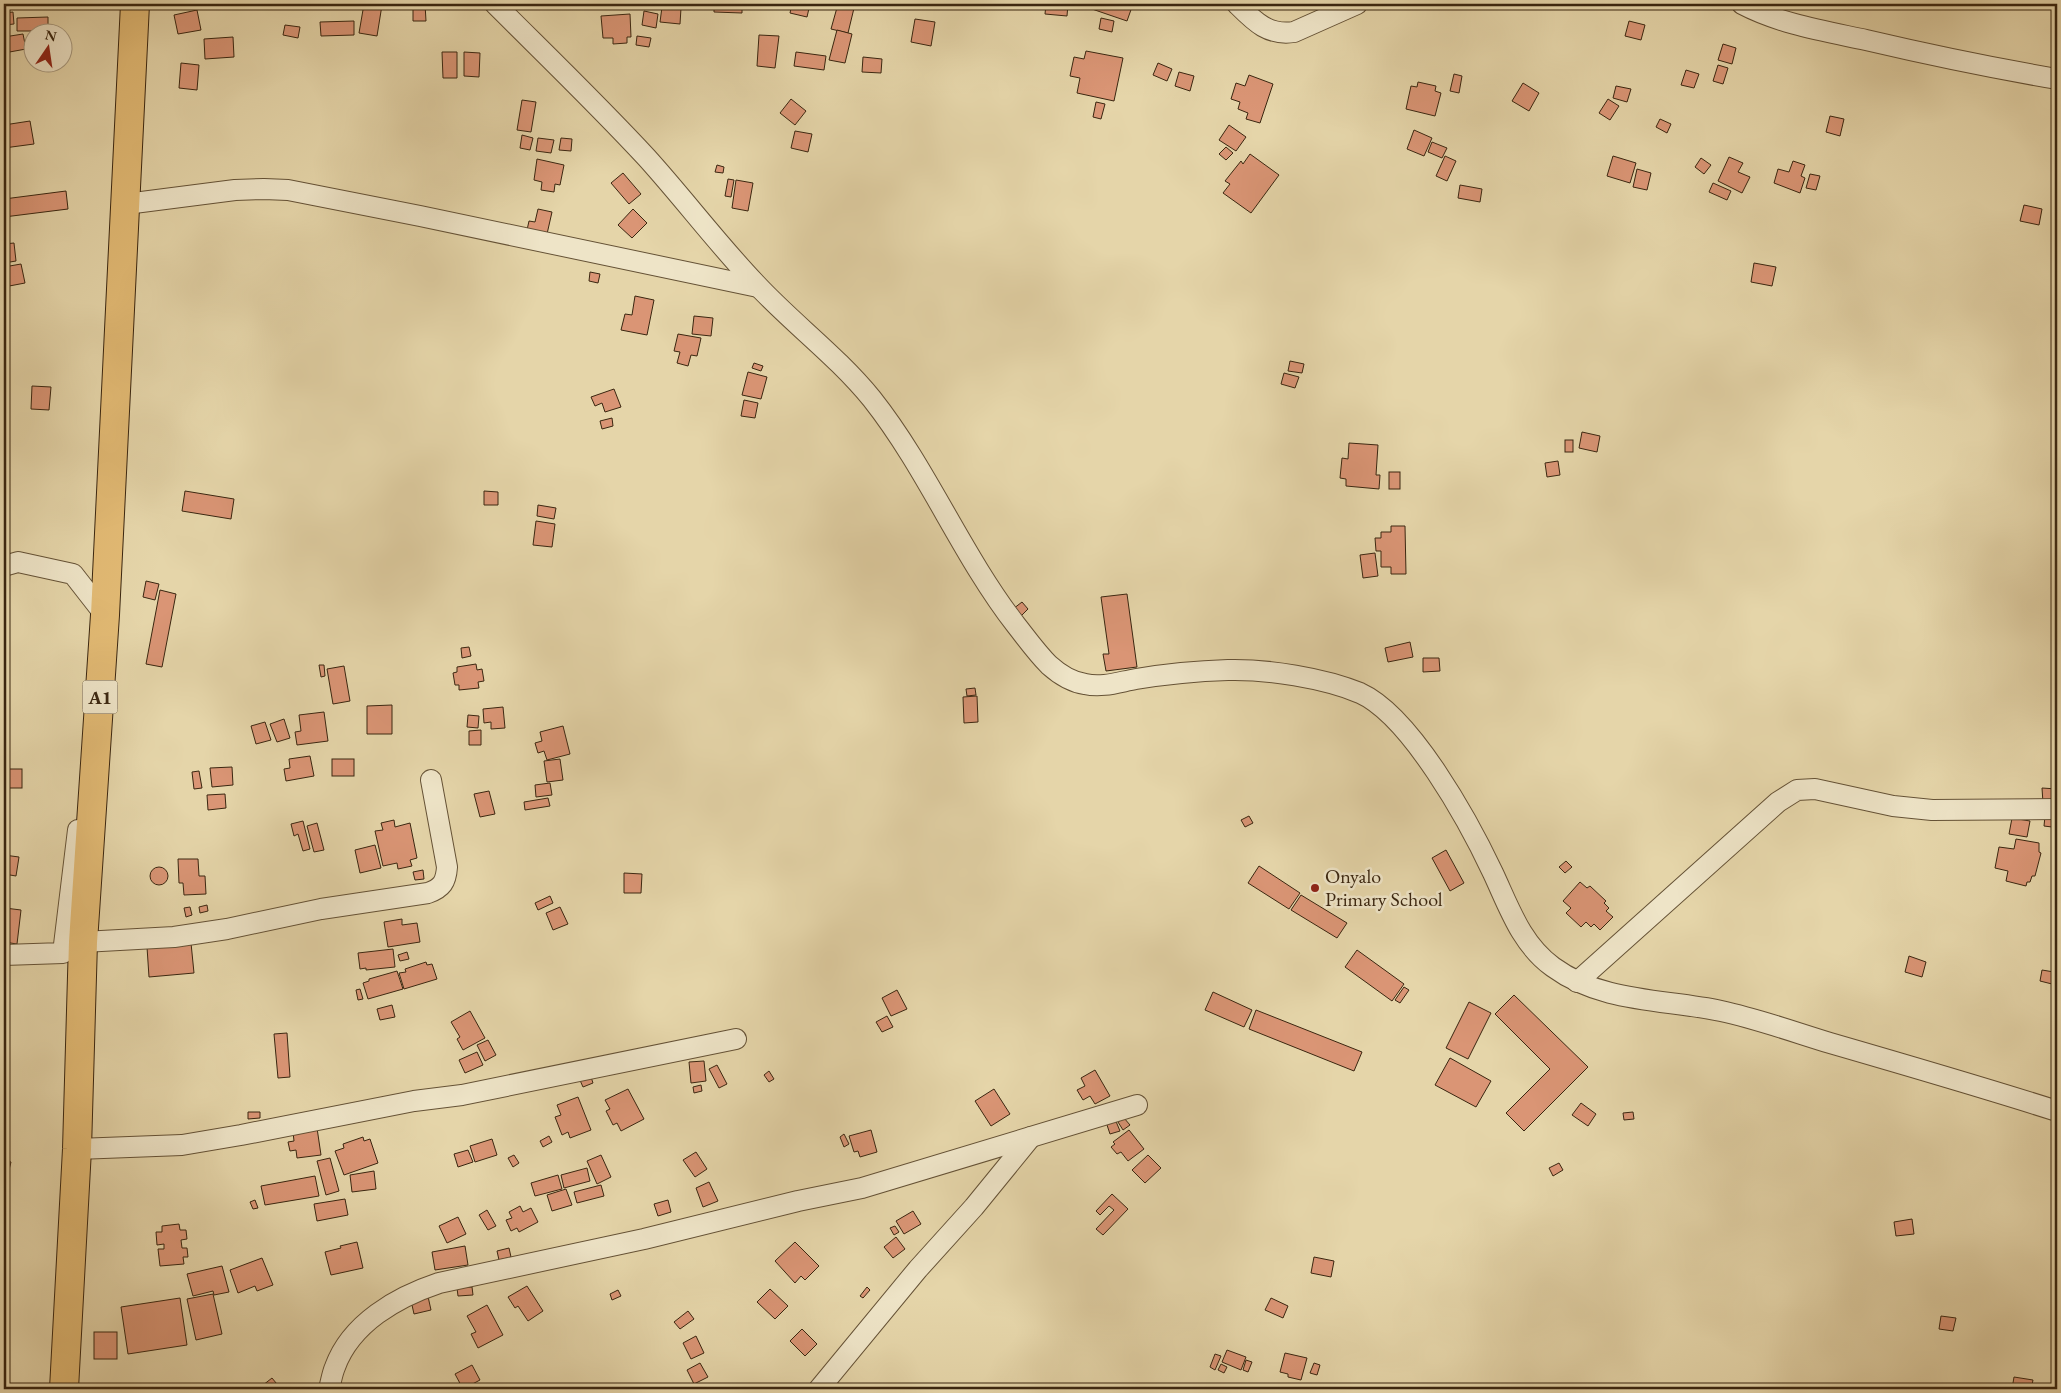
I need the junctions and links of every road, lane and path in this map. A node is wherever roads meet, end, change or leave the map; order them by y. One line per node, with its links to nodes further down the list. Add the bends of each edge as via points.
1 (135, 4): 7 (highway, A1)
2 (495, 4): 8 (street, via 647,158)
3 (1238, 4): 4 (street, via 1265,29 1283,34)
4 (1357, 4)
5 (1742, 4): 6 (street, via 1766,15 1815,29)
6 (2057, 79)
7 (126, 204): 8 (street, via 235,190 288,190); 10 (highway, A1)
8 (758, 287): 15 (street, via 834,356 888,420 980,574 1052,667 1079,684 1098,686 1185,673 1255,670 1336,685 1381,705 1426,756 1462,814 1526,940 1554,968)
9 (4, 566): 10 (street, via 18,562 73,574)
10 (105, 615): 13 (highway, A1); 14 (street, via 63,953)
11 (432, 780): 13 (street, via 446,867 446,879 436,890 174,937)
12 (2057, 809): 15 (street, via 1932,810 1893,806 1815,789 1797,790 1778,802)
13 (83, 942): 20 (highway, A1)
14 (4, 955)
15 (1577, 982): 18 (street, via 1616,995 1722,1011 1953,1078)
16 (736, 1039): 20 (street, via 462,1095 414,1101 231,1137 182,1145)
17 (1137, 1105): 19 (street)
18 (2057, 1112)
19 (1031, 1137): 22 (street, via 854,1190 418,1290 375,1315 354,1335 335,1367); 23 (street)
20 (77, 1149): 21 (highway, A1)
21 (64, 1389)
22 (329, 1389)
23 (819, 1389)

